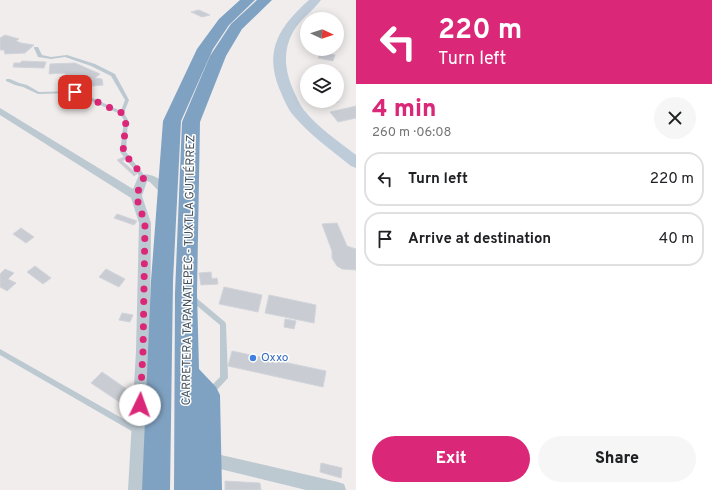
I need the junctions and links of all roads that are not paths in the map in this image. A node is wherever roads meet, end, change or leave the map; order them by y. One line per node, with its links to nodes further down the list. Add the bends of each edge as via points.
1 (248, 0): 10 (highway, CARRETERA TAPANATEPEC - TUXTLA GUTIÉRREZ, via 224,22 205,49 172,121)
2 (265, 0): 12 (highway, CARRETERA TAPANATEPEC - TUXTLA GUTIÉRREZ, via 236,27 218,56 191,122)
3 (315, 0): 8 (main road, via 288,28 279,48 281,80 297,111)
4 (36, 48): 7 (lane, via 40,56 65,56 113,75 127,100)
5 (8, 80): 7 (lane, via 38,93 75,92)
6 (0, 111): 11 (street)
7 (122, 113): 9 (lane, via 126,120 123,152)
8 (356, 163)
9 (144, 177): 10 (street, via 153,179); 11 (street)
10 (168, 192): 19 (highway, CARRETERA TAPANATEPEC - TUXTLA GUTIÉRREZ, via 162,281)
11 (136, 196): 16 (street, via 145,223)
12 (186, 294): 14 (highway, CARRETERA TAPANATEPEC - TUXTLA GUTIÉRREZ); 15 (lane, via 223,324 224,378)
13 (0, 352): 16 (lane)
14 (187, 373): 15 (highway); 20 (highway, CARRETERA TAPANATEPEC - TUXTLA GUTIÉRREZ)
15 (207, 395): 17 (highway)
16 (139, 432): 18 (street)
17 (208, 459): 21 (highway); 22 (street)
18 (136, 490)
19 (156, 490)
20 (188, 490)
21 (208, 490)
22 (338, 490)

